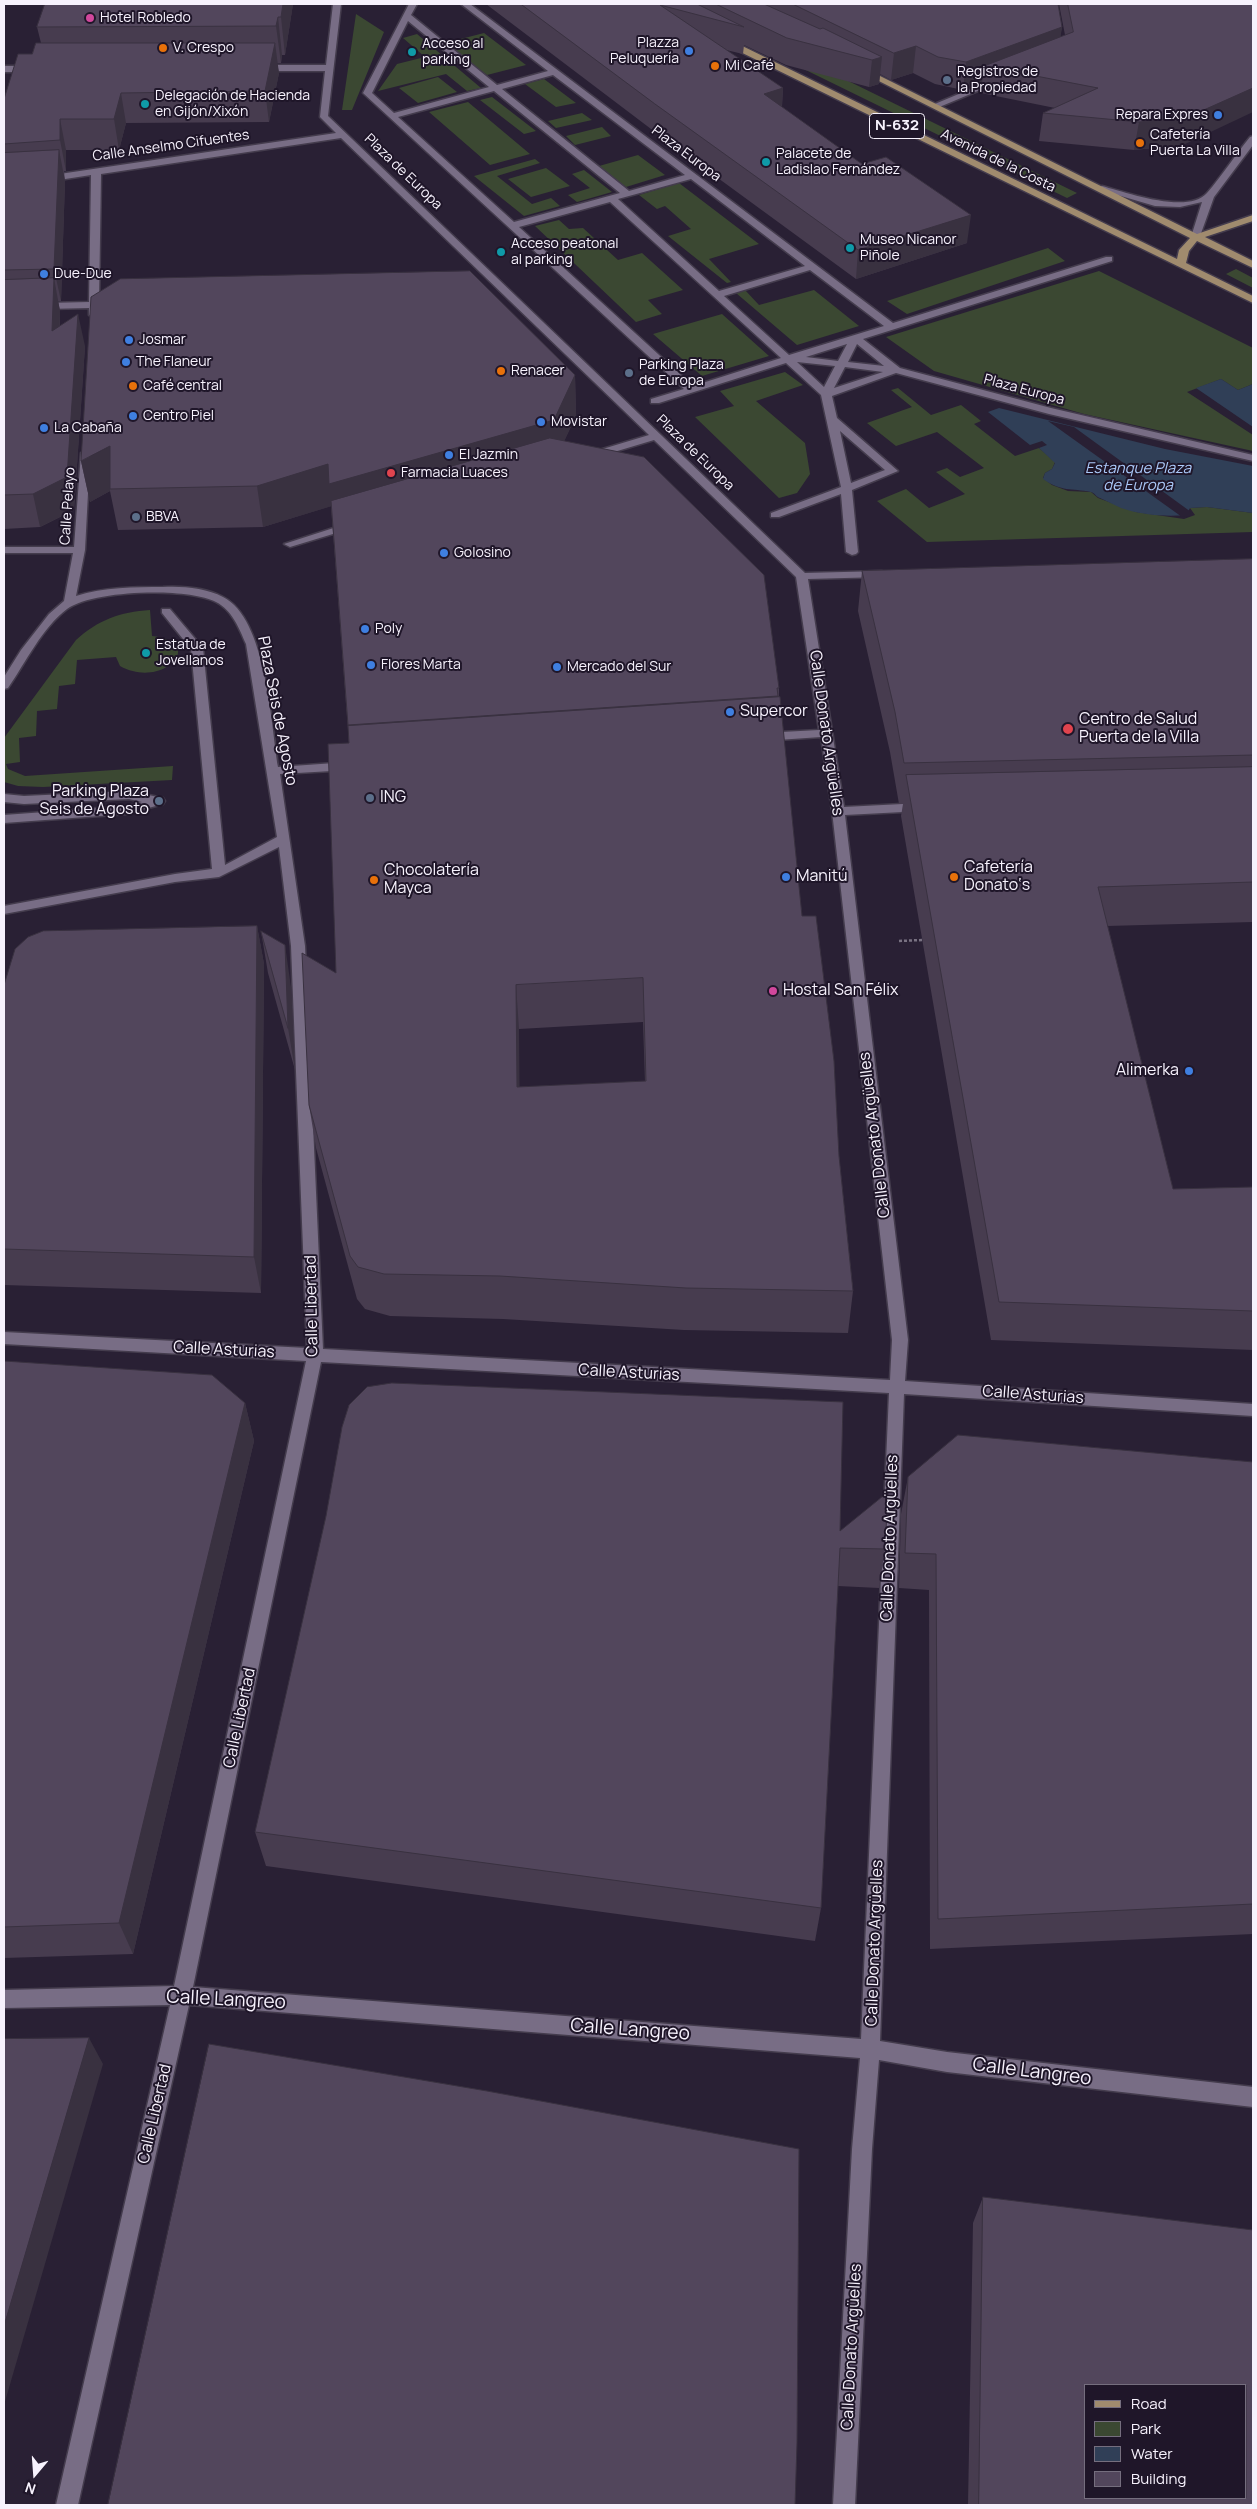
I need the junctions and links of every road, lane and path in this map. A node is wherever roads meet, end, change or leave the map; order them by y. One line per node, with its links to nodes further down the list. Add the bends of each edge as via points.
1 (337, 4): 7 (street, Plaza de Europa)
2 (413, 4): 4 (street)
3 (465, 4): 11 (street, Plaza Europa)
4 (407, 16): 13 (street); 15 (street, via 367,93)
5 (713, 35): 29 (main road, Avenida de la Costa / N-632)
6 (250, 68): 7 (street)
7 (330, 68): 16 (street, Plaza de Europa, via 324,117)
8 (857, 68): 14 (main road, Avenida de la Costa / N-632)
9 (4, 69): 10 (street)
10 (44, 69)
11 (554, 72): 13 (street, Plaza de Europa); 19 (street, Plaza Europa)
12 (1009, 77): 14 (street)
13 (496, 88): 15 (street, Plaza de Europa); 22 (street)
14 (934, 106): 21 (main road, Avenida de la Costa / N-632)
15 (391, 116): 26 (street)
16 (343, 135): 18 (street, Calle Anselmo Cifuentes); 34 (street, Plaza de Europa)
17 (1253, 139): 23 (street)
18 (96, 170): 20 (street, Calle Anselmo Cifuentes, via 46,179); 37 (street)
19 (692, 176): 22 (street); 31 (street, Plaza Europa)
20 (4, 180)
21 (1102, 188): 23 (street, via 1166,206 1181,206); 27 (main road, Avenida de la Costa / N-632)
22 (627, 194): 24 (street)
23 (1208, 197): 27 (street, via 1198,219)
24 (611, 198): 26 (street); 32 (street)
25 (1253, 218): 27 (main road)
26 (511, 226): 45 (street)
27 (1196, 237): 29 (main road, via 1184,250); 30 (main road, Avenida de la Costa / N-632)
28 (1109, 259): 40 (street, Plaza de Europa)
29 (1181, 265): 35 (main road, Avenida de la Costa / N-632)
30 (1253, 265)
31 (812, 267): 32 (street); 40 (street, Plaza Europa)
32 (718, 295): 42 (street)
33 (491, 296): 34 (street)
34 (510, 296): 49 (street, Plaza de Europa)
35 (1253, 300)
36 (120, 305): 37 (street)
37 (94, 306): 38 (street); 39 (street)
38 (4, 307)
39 (94, 323)
40 (890, 326): 41 (street, Plaza de Europa)
41 (855, 338): 42 (street, Plaza de Europa); 43 (street); 44 (street)
42 (787, 358): 43 (street, Plaza Europa); 45 (street, Plaza de Europa); 46 (street)
43 (841, 364): 44 (street, Plaza Europa); 46 (street)
44 (896, 370): 46 (street); 51 (street, Plaza Europa, via 1049,412)
45 (690, 390): 47 (street, Plaza de Europa)
46 (826, 394): 48 (street)
47 (655, 401)
48 (832, 418): 53 (street); 53 (street, via 893,471)
49 (656, 436): 52 (street); 61 (street, Plaza de Europa)
50 (86, 442): 58 (street, Calle Pelayo)
51 (1253, 458)
52 (576, 460)
53 (846, 488): 54 (street); 59 (street)
54 (775, 515)
55 (366, 521): 56 (street)
56 (290, 544)
57 (4, 550): 58 (street)
58 (79, 550): 62 (street, Calle Pelayo)
59 (852, 552)
60 (890, 573): 61 (street)
61 (802, 576): 65 (street, Calle Donato Argüelles)
62 (69, 603): 64 (street, Plaza Seis de Agosto, via 44,626); 68 (street, Plaza Seis de Agosto, via 114,591 195,592 219,599 240,617 252,644)
63 (166, 610): 74 (street, via 197,648)
64 (4, 685)
65 (827, 733): 66 (street); 71 (street, Calle Donato Argüelles)
66 (749, 738)
67 (364, 765): 68 (street)
68 (272, 771): 73 (street, Plaza Seis de Agosto)
69 (4, 798): 72 (street, via 129,795 159,801 126,810)
70 (936, 807): 71 (street)
71 (838, 811): 81 (street, Calle Donato Argüelles, via 900,1340)
72 (4, 818)
73 (284, 839): 74 (street); 78 (street, Plaza Seis de Agosto)
74 (219, 873): 75 (street, via 175,878)
75 (4, 911)
76 (922, 940): 77 (path)
77 (899, 941)
78 (290, 947): 80 (street, Calle Libertad)
79 (4, 1338): 80 (street, Calle Asturias)
80 (315, 1355): 81 (street, Calle Asturias); 83 (street, Calle Libertad)
81 (896, 1387): 82 (street, Calle Asturias); 85 (street, Calle Donato Argüelles)
82 (1253, 1410)
83 (182, 1995): 84 (street, Calle Langreo); 85 (street, Calle Langreo); 87 (street, Calle Libertad)
84 (4, 1999)
85 (870, 2049): 86 (street, Calle Langreo, via 948,2062); 88 (street, Calle Donato Argüelles)
86 (1253, 2097)
87 (67, 2505)
88 (844, 2505)

